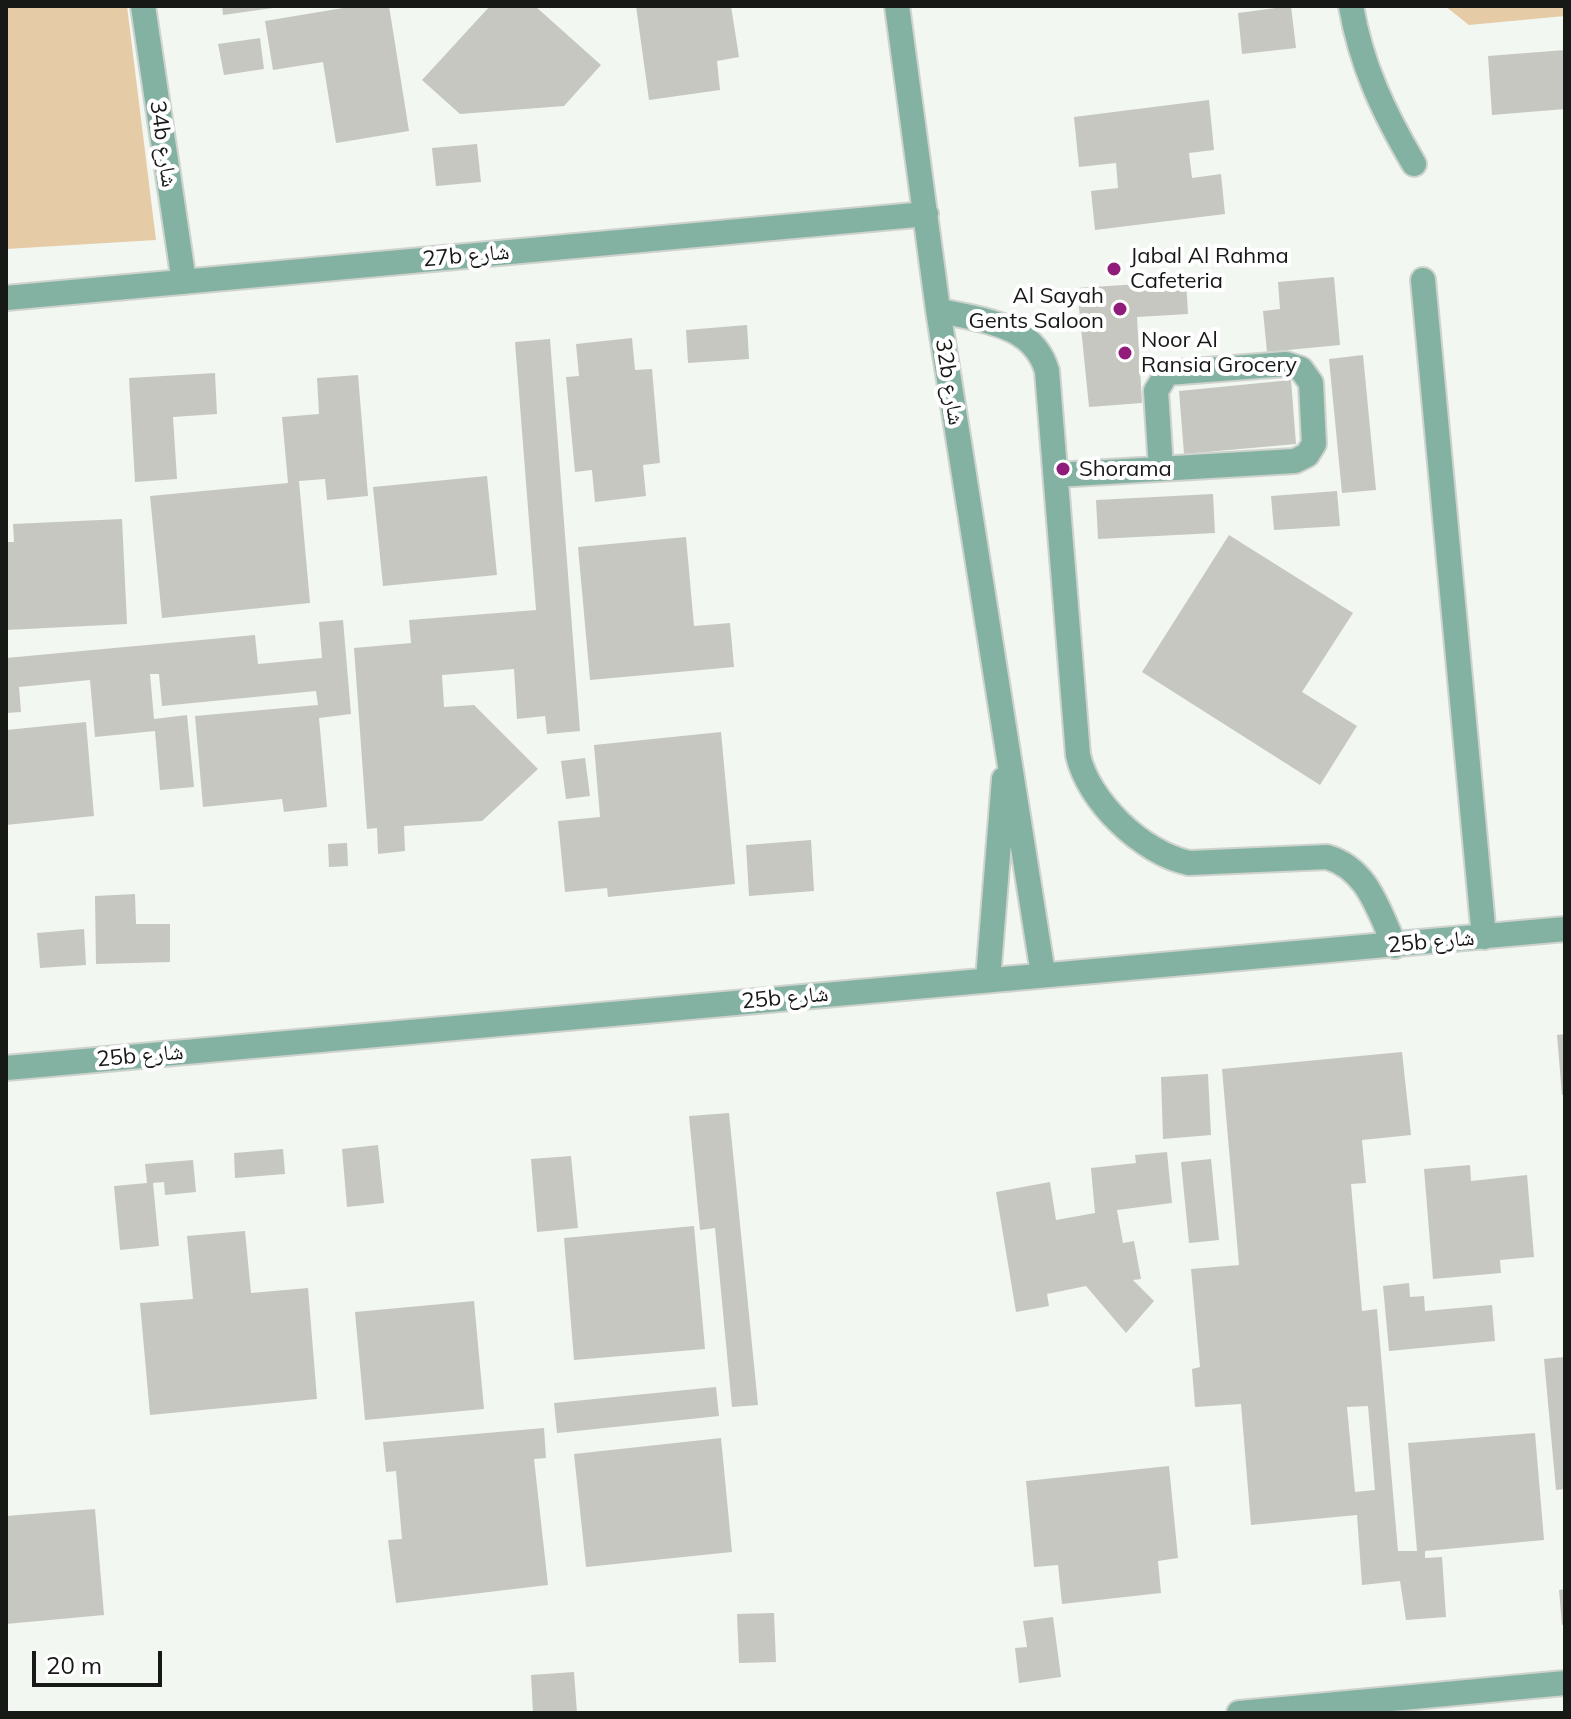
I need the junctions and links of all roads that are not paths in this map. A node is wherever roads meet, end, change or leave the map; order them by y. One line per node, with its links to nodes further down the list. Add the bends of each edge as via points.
1 (143, 6): 7 (street, 34b شارع)
2 (897, 6): 5 (street, 32b شارع)
3 (1351, 6): 4 (street, via 1367,71)
4 (1414, 164)
5 (926, 214): 7 (street, 27b شارع); 9 (street, 32b شارع)
6 (1423, 280): 14 (street)
7 (184, 282): 8 (street, 27b شارع)
8 (6, 298)
9 (938, 310): 11 (street, via 1009,328 1035,343 1047,371); 12 (street, 32b شارع)
10 (1161, 469): 10 (street, via 1295,461 1307,455 1314,444 1307,375 1286,364 1167,373 1156,391); 11 (street)
11 (1056, 475): 15 (street, via 1078,755 1094,795 1158,852 1173,859 1339,860 1361,876)
12 (1007, 757): 16 (street, 32b شارع); 17 (street, 32b شارع)
13 (1565, 929): 14 (street, 25b شارع)
14 (1484, 937): 15 (street, 25b شارع)
15 (1395, 946): 16 (street, 25b شارع)
16 (1043, 974): 17 (street, 25b شارع)
17 (988, 979): 18 (street, 25b شارع)
18 (6, 1068)
19 (1565, 1683): 20 (street)
20 (1239, 1713)

